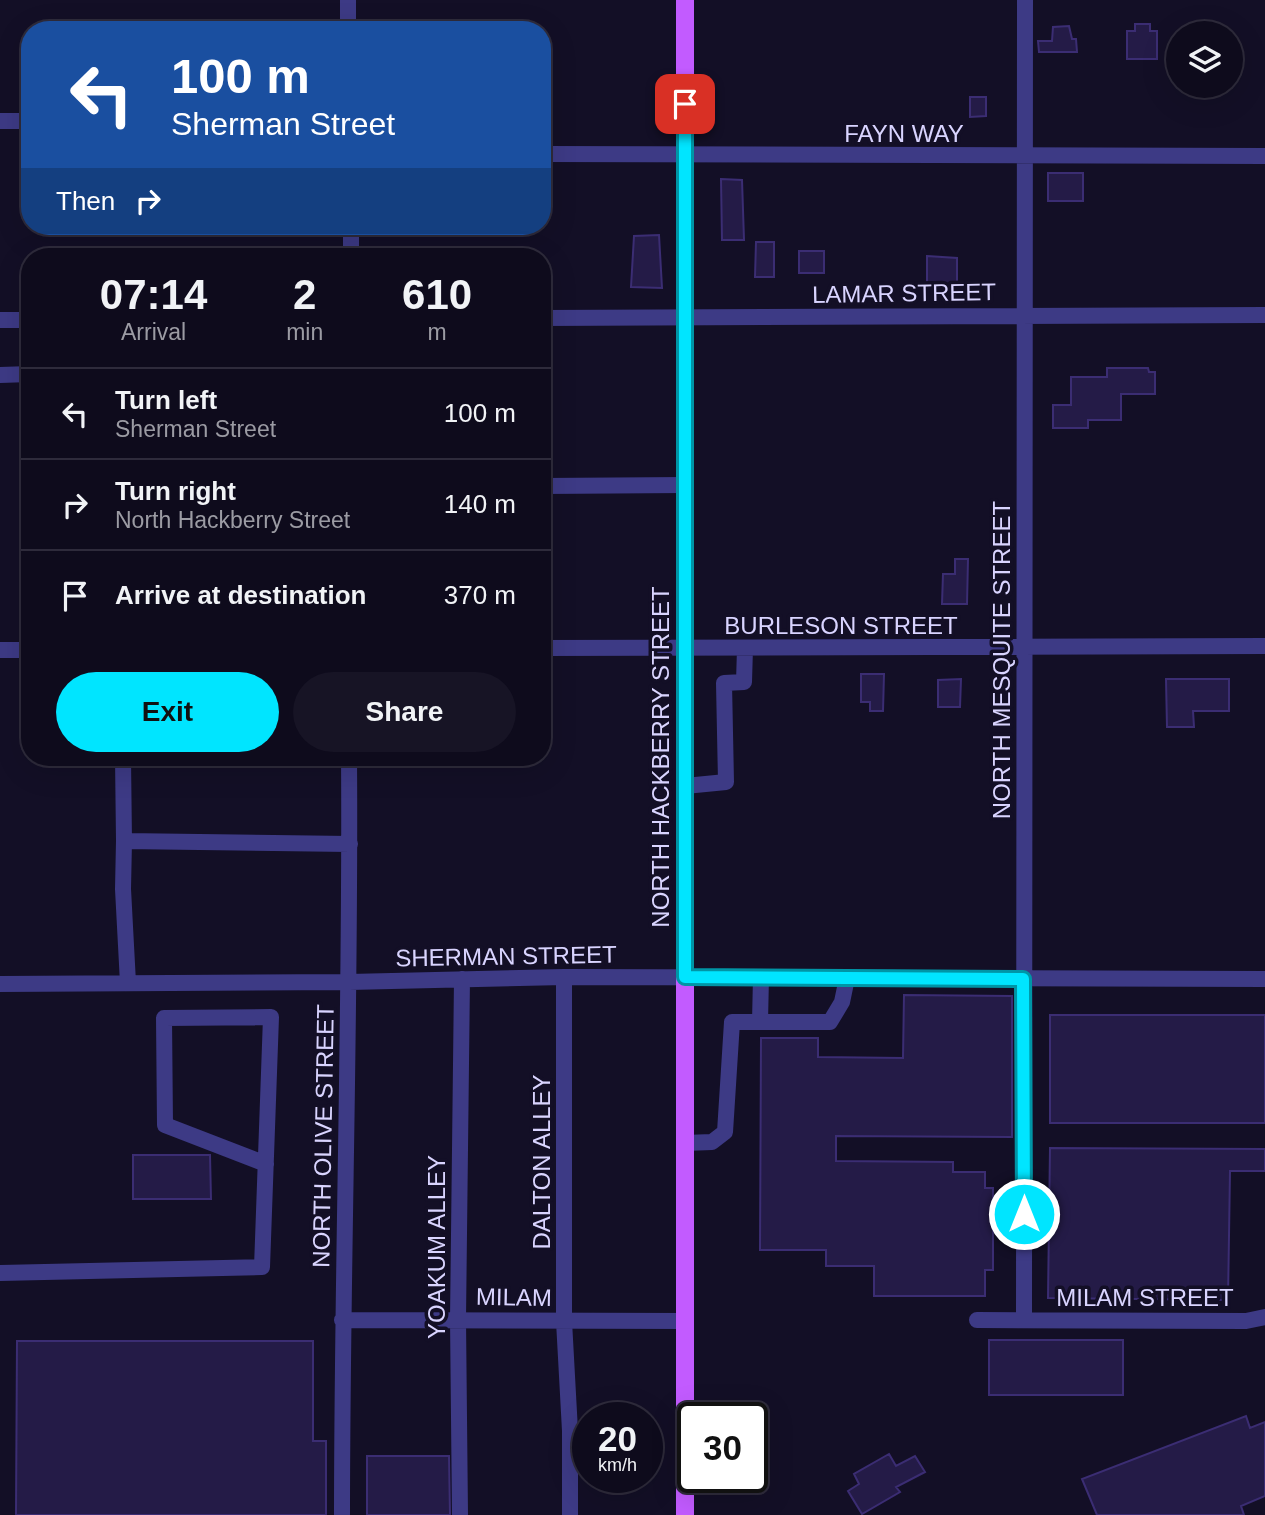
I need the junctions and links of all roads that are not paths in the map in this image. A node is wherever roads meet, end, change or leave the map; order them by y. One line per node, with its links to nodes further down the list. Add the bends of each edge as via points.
1 (348, 0): 4 (street)
2 (685, 0): 8 (main road, NORTH HACKBERRY STREET)
3 (1025, 0): 9 (street, NORTH MESQUITE STREET)
4 (348, 21)
5 (0, 121): 6 (street)
6 (21, 121)
7 (551, 154): 8 (street, FAYN WAY)
8 (685, 156): 9 (street, FAYN WAY); 14 (main road, NORTH HACKBERRY STREET)
9 (1027, 156): 10 (street, FAYN WAY); 11 (street, NORTH MESQUITE STREET)
10 (1265, 156)
11 (1026, 314): 12 (street, LAMAR STREET); 14 (street, LAMAR STREET); 22 (street, NORTH MESQUITE STREET)
12 (1265, 315)
13 (551, 318): 14 (street, LAMAR STREET)
14 (685, 318): 19 (main road, NORTH HACKBERRY STREET)
15 (0, 320): 16 (street)
16 (21, 320)
17 (0, 374): 18 (street)
18 (21, 374)
19 (685, 485): 20 (street); 24 (main road, NORTH HACKBERRY STREET)
20 (551, 486)
21 (1265, 646): 22 (street, BURLESON STREET)
22 (1023, 647): 25 (street, BURLESON STREET); 38 (street, NORTH MESQUITE STREET)
23 (551, 648): 24 (street, BURLESON STREET)
24 (685, 648): 25 (street, BURLESON STREET); 30 (main road, NORTH HACKBERRY STREET)
25 (745, 648): 30 (street, via 744,682 724,683 726,782)
26 (0, 650): 27 (street)
27 (21, 650)
28 (123, 766): 31 (street)
29 (349, 766): 32 (street, NORTH OLIVE STREET)
30 (685, 786): 34 (main road, NORTH HACKBERRY STREET)
31 (124, 841): 32 (street); 41 (street)
32 (350, 844): 40 (street, NORTH OLIVE STREET)
33 (564, 977): 34 (street, SHERMAN STREET); 37 (street, SHERMAN STREET); 52 (street, DALTON ALLEY)
34 (685, 977): 35 (street, SHERMAN STREET); 44 (main road, NORTH HACKBERRY STREET)
35 (761, 977): 36 (street, SHERMAN STREET); 43 (street)
36 (847, 978): 38 (street, SHERMAN STREET); 43 (street, via 842,1002 830,1022)
37 (462, 979): 40 (street, SHERMAN STREET); 49 (street, YOAKUM ALLEY)
38 (1023, 979): 39 (street, SHERMAN STREET); 51 (street, NORTH MESQUITE STREET)
39 (1265, 979)
40 (349, 982): 41 (street, SHERMAN STREET); 48 (street, NORTH OLIVE STREET)
41 (128, 983): 42 (street, SHERMAN STREET)
42 (0, 984)
43 (760, 1022): 44 (street, via 732,1022 725,1132 712,1142)
44 (685, 1143): 53 (main road, NORTH HACKBERRY STREET)
45 (266, 1164): 45 (street, via 271,1017 164,1018 165,1125); 46 (street, via 262,1266)
46 (0, 1273)
47 (1265, 1317): 51 (street, MILAM STREET, via 1246,1321)
48 (342, 1320): 49 (street, MILAM); 54 (street, NORTH OLIVE STREET)
49 (458, 1320): 52 (street, MILAM); 55 (street, YOAKUM ALLEY)
50 (976, 1320): 51 (street, MILAM STREET)
51 (1024, 1320)
52 (564, 1321): 53 (street, MILAM); 56 (street, DALTON ALLEY)
53 (685, 1321): 57 (main road, NORTH HACKBERRY STREET)
54 (342, 1515)
55 (460, 1515)
56 (570, 1515)
57 (685, 1515)

